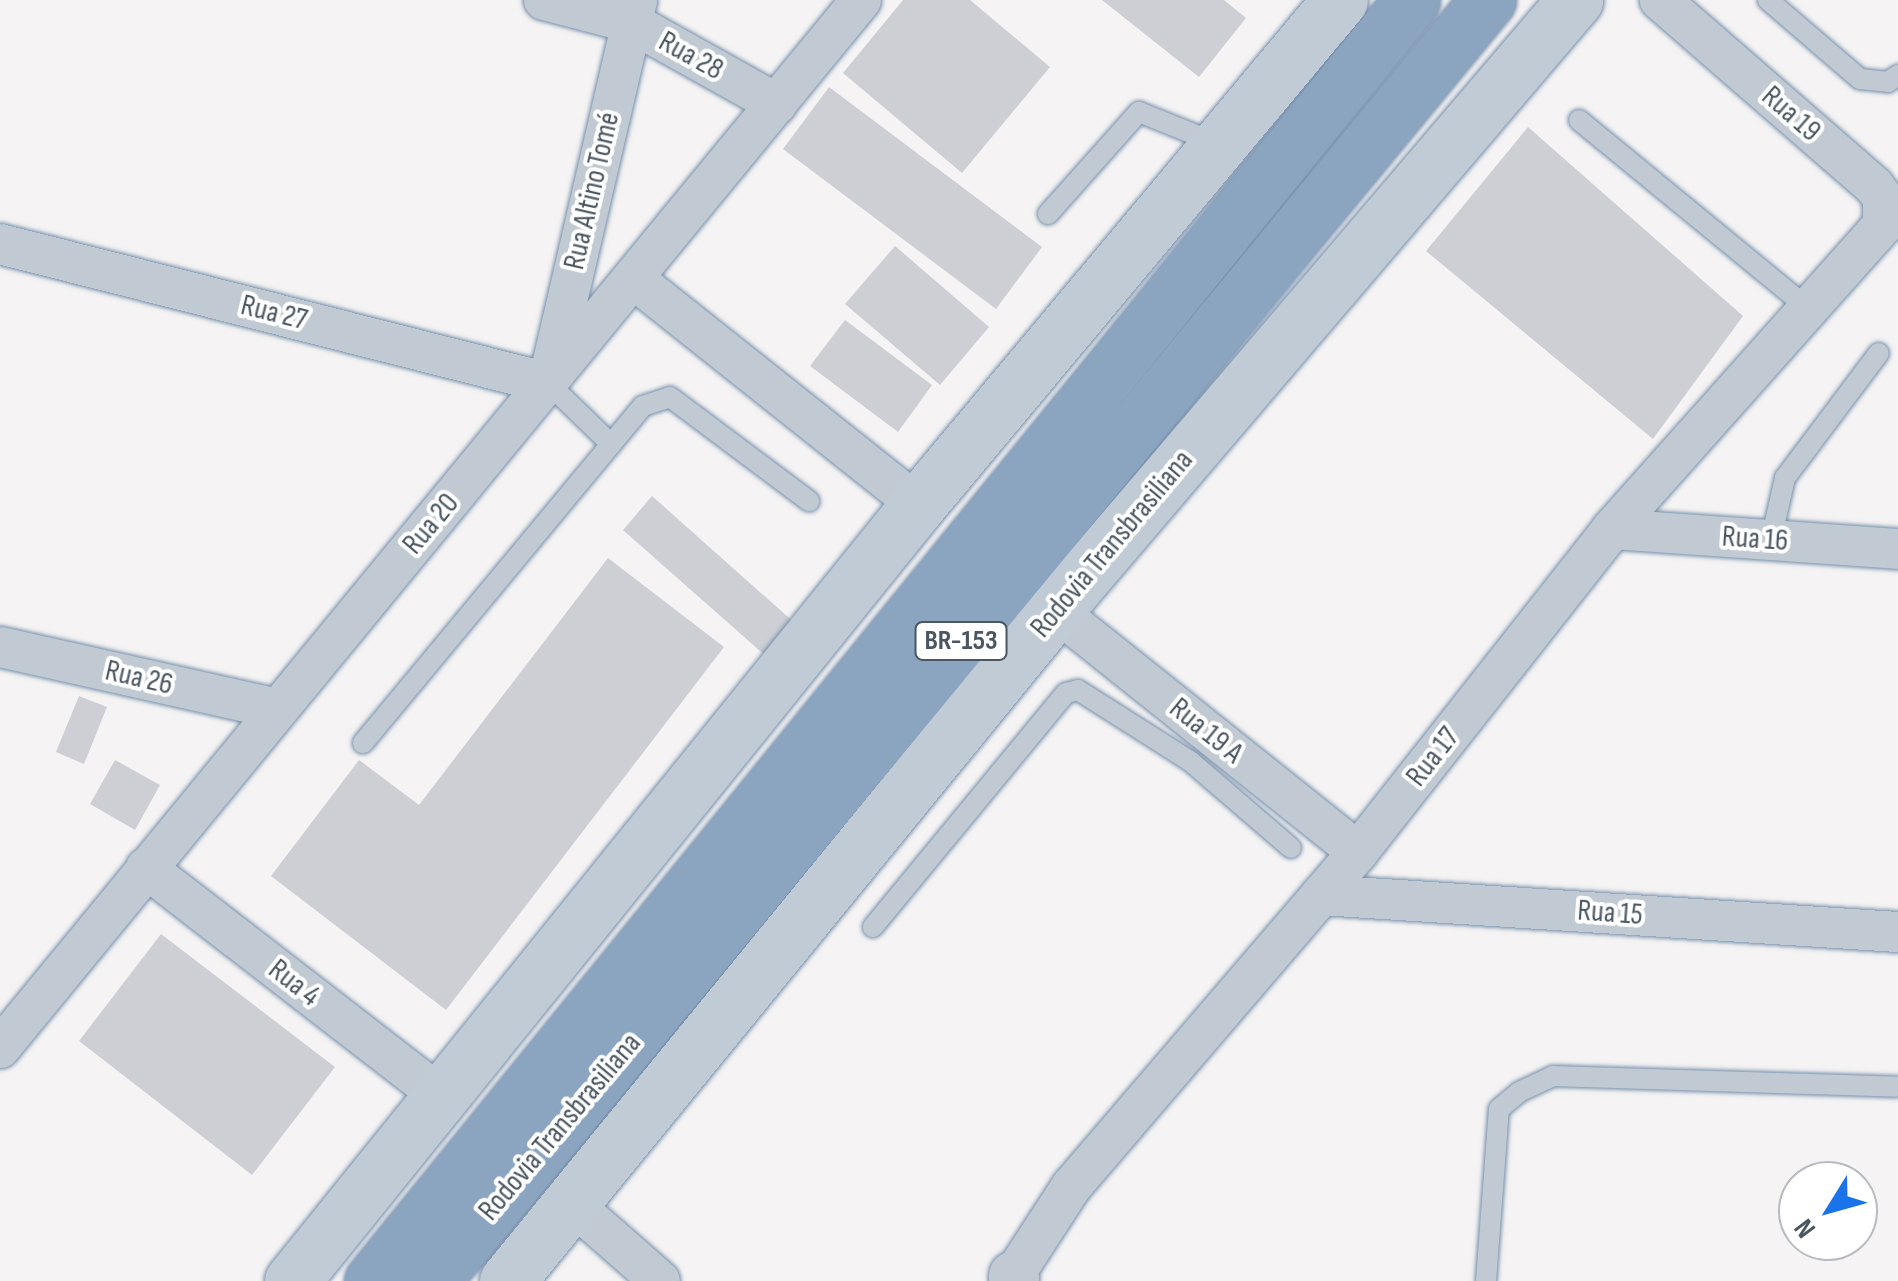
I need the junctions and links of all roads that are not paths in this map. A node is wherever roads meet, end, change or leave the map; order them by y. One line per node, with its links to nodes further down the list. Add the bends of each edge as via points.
1 (544, 0): 9 (street, Rua 28)
2 (862, 0): 11 (street, Rua 20)
3 (1340, 0): 13 (main road)
4 (1412, 0): 44 (highway, Rodovia Transbrasiliana / BR-153)
5 (1488, 0): 45 (highway, Rodovia Transbrasiliana / BR-153)
6 (1575, 0): 27 (main road, Rodovia Transbrasiliana)
7 (1660, 0): 16 (street, Rua 19, via 1874,186 1884,212)
8 (1768, 0): 10 (lane, via 1860,79 1888,82)
9 (634, 11): 11 (street, Rua 28); 20 (street, Rua Altino Tomé)
10 (1898, 75)
11 (777, 104): 17 (street, Rua 20)
12 (1579, 120): 18 (lane)
13 (1218, 144): 14 (lane, via 1139,112); 23 (main road)
14 (1048, 214)
15 (0, 244): 20 (street, Rua 27)
16 (1869, 244): 18 (street, Rua 17)
17 (634, 279): 20 (street, Rua 20); 23 (street)
18 (1810, 310): 24 (street, Rua 17)
19 (1879, 354): 25 (lane, via 1785,478)
20 (548, 382): 21 (lane); 29 (street, Rua 20)
21 (611, 444): 22 (lane, via 643,406 670,397); 30 (lane)
22 (809, 501)
23 (918, 505): 40 (main road)
24 (1612, 529): 25 (street, Rua 16); 33 (street, Rua 17)
25 (1771, 540): 26 (street, Rua 16)
26 (1898, 549)
27 (1055, 610): 31 (street, Rua 19 A); 41 (main road, Rodovia Transbrasiliana)
28 (0, 646): 29 (street, Rua 26)
29 (277, 708): 34 (street, Rua 20)
30 (363, 743)
31 (1201, 748): 32 (lane); 33 (street, Rua 19 A); 36 (lane, via 1088,692 1066,694)
32 (1292, 848)
33 (1358, 852): 35 (street, Rua 17)
34 (146, 868): 38 (street, Rua 20); 40 (street, Rua 4)
35 (1321, 894): 37 (street, Rua 15); 42 (street, Rua 17, via 1072,1187)
36 (873, 927)
37 (1898, 932)
38 (0, 1048)
39 (1897, 1087): 48 (lane, via 1554,1076 1519,1092 1499,1109)
40 (442, 1097): 43 (main road)
41 (571, 1203): 46 (main road, Rodovia Transbrasiliana); 47 (street)
42 (1021, 1280)
43 (292, 1281)
44 (372, 1281)
45 (432, 1281)
46 (507, 1281)
47 (660, 1281)
48 (1486, 1281)

